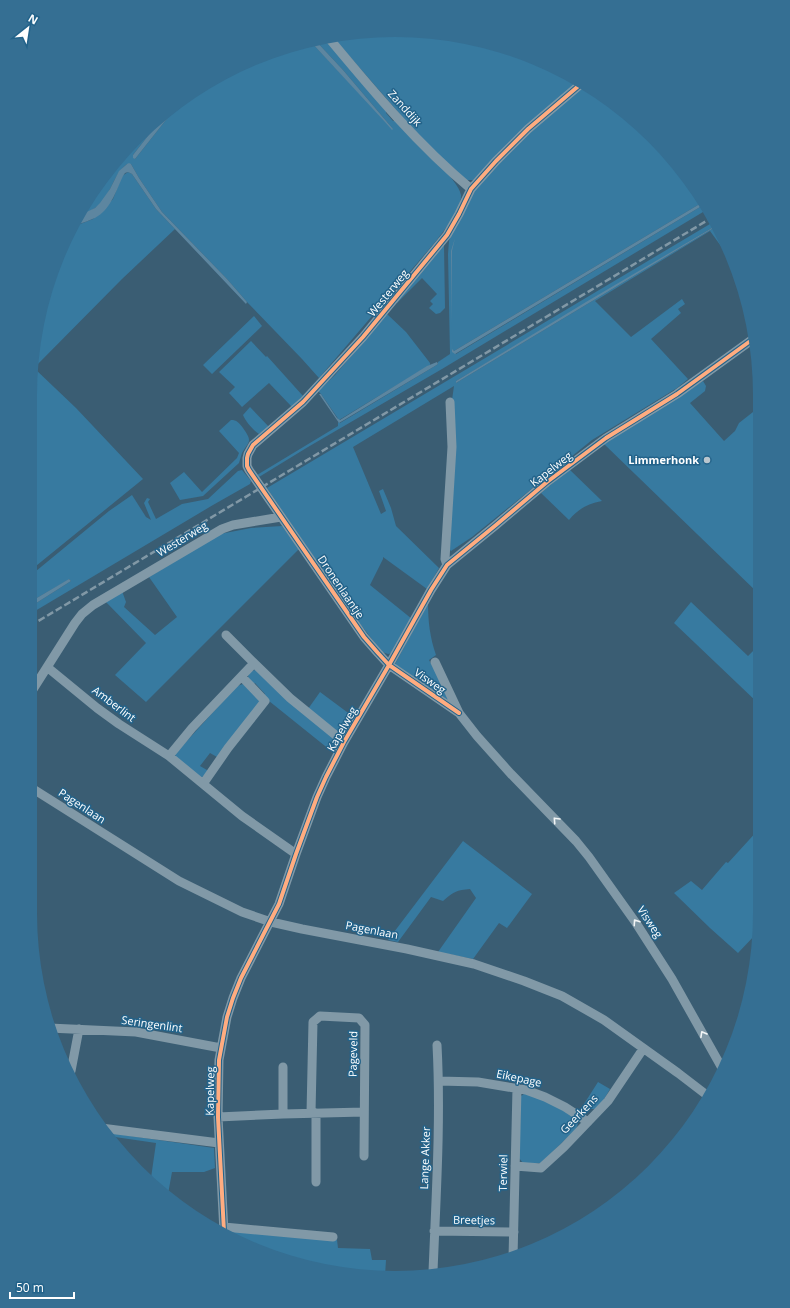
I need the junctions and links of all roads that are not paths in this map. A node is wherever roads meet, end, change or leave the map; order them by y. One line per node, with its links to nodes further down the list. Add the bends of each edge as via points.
1 (333, 43): 3 (street, Zanddijk, via 403,125)
2 (577, 87): 3 (street, Westerweg, via 520,136)
3 (471, 190): 6 (street, Westerweg, via 447,234 372,327 312,393 250,449 247,466)
4 (749, 342): 7 (street, Kapelweg, via 677,394 587,452)
5 (450, 402): 7 (street, via 452,448 445,559)
6 (281, 517): 11 (street, Dronenlaantje, via 364,637); 12 (street, Westerweg, via 222,529 93,605 78,618)
7 (447, 565): 11 (street, Kapelweg)
8 (226, 635): 10 (street)
9 (435, 662): 15 (street, Visweg)
10 (254, 663): 13 (street); 16 (street, via 290,698)
11 (389, 664): 15 (street, Visweg); 16 (street, Kapelweg)
12 (47, 667): 14 (street, Westerweg); 17 (street, Amberlint, via 97,708)
13 (242, 676): 17 (street); 18 (street, via 265,701)
14 (37, 683)
15 (459, 713): 27 (street, Visweg, one-way to 15, via 672,979 636,922 589,857 511,774)
16 (344, 742): 20 (street, Kapelweg, via 317,797)
17 (169, 756): 18 (street, Amberlint)
18 (203, 784): 20 (street, Amberlint, via 242,816)
19 (37, 791): 21 (street, Pagenlaan, via 179,881 242,912)
20 (296, 854): 21 (street, Kapelweg)
21 (271, 922): 25 (street, Kapelweg, via 233,998); 26 (street, Pagenlaan, via 407,949 506,975 562,996 604,1020)
22 (56, 1028): 23 (street, Seringenlint)
23 (79, 1029): 25 (street, Seringenlint, via 150,1034); 28 (street)
24 (436, 1045): 30 (street, Lange Akker)
25 (221, 1048): 36 (street, Kapelweg)
26 (643, 1049): 32 (street, Pagenlaan); 37 (street, Geerkens, via 608,1101)
27 (720, 1064)
28 (72, 1066)
29 (283, 1067): 35 (street)
30 (438, 1082): 31 (street, Eikepage, via 478,1082); 45 (street, Lange Akker)
31 (517, 1088): 37 (street, Eikepage, via 539,1093); 41 (street, Terwiel)
32 (704, 1093)
33 (364, 1112): 34 (street); 34 (street, Pageveld, via 365,1025 359,1018 320,1016 314,1022); 40 (street, Pageveld)
34 (314, 1113): 35 (street); 42 (street, Pageveld)
35 (283, 1114): 36 (street)
36 (218, 1117): 39 (street, Kapelweg)
37 (588, 1122): 41 (street, Geerkens, via 541,1168)
38 (110, 1129): 39 (street)
39 (219, 1143): 43 (street, Kapelweg)
40 (364, 1156)
41 (515, 1166): 46 (street, Terwiel)
42 (316, 1182)
43 (224, 1227)
44 (230, 1230): 47 (street, Kapelweg)
45 (434, 1231): 46 (street, Breetjes); 49 (street, Lange Akker)
46 (514, 1232): 48 (street, Terwiel)
47 (333, 1237)
48 (513, 1251)
49 (433, 1269)

